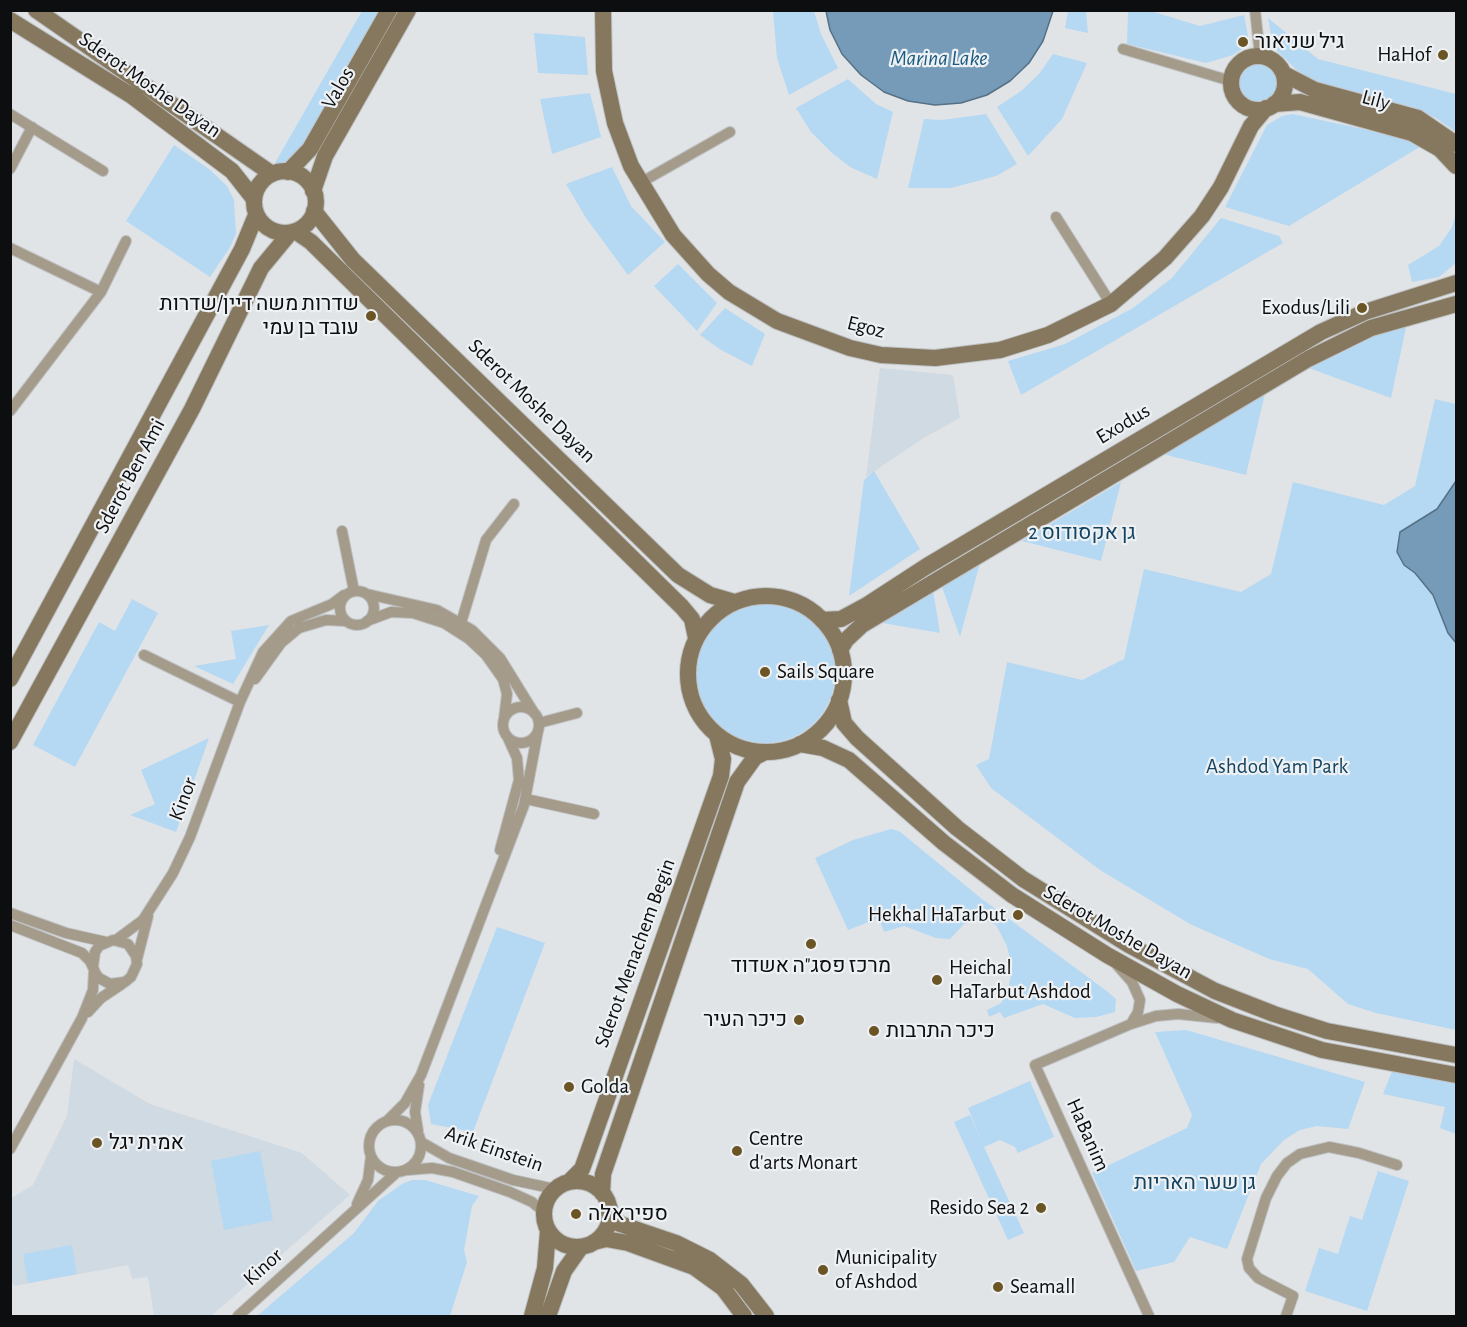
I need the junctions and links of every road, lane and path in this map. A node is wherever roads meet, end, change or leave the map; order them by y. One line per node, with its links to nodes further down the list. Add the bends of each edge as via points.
1 (36, 10): 21 (main road, Sderot Moshe Dayan)
2 (388, 10): 21 (main road, Valos, via 310,149)
3 (408, 10): 23 (main road, Valos, via 325,156)
4 (603, 10): 22 (main road, Egoz, via 602,43 610,103 623,147)
5 (1255, 10): 8 (street)
6 (10, 20): 24 (main road, Sderot Moshe Dayan, via 88,66 232,171)
7 (1124, 49): 10 (street)
8 (1260, 56): 9 (main road, via 1275,62); 10 (main road, via 1243,60)
9 (1284, 74): 12 (main road, via 1284,91); 16 (main road, Lily, via 1301,86 1418,118)
10 (1231, 81): 11 (main road)
11 (1238, 100): 12 (main road, via 1251,108); 17 (main road, Egoz, via 1242,120)
12 (1270, 106): 17 (main road, Egoz, via 1257,117); 18 (main road, Lily, via 1300,102 1412,133 1440,149)
13 (10, 114): 14 (street)
14 (32, 127): 19 (street); 20 (street)
15 (730, 132): 22 (street)
16 (1456, 144)
17 (1238, 149): 32 (main road, Egoz, via 1221,187 1190,230 1147,275)
18 (1456, 166)
19 (10, 170)
20 (103, 171)
21 (280, 173): 23 (main road, Sderot Moshe Dayan, via 303,178); 24 (main road, via 260,184)
22 (640, 183): 32 (main road, Egoz, via 673,235 729,292 777,321 864,352 935,358 1000,350 1048,335)
23 (313, 191): 25 (main road)
24 (255, 207): 27 (main road, Sderot Moshe Dayan, via 270,230); 47 (main road, Sderot Ben Ami, via 242,249)
25 (314, 211): 27 (main road, via 307,224); 39 (main road, Sderot Moshe Dayan, via 353,260 678,575 720,600)
26 (1056, 217): 32 (street)
27 (292, 232): 44 (main road, Sderot Moshe Dayan, via 311,242 682,608 692,619); 55 (main road, Sderot Ben Ami, via 261,268 192,409)
28 (126, 240): 31 (street)
29 (10, 248): 31 (street)
30 (1456, 283): 40 (main road, Exodus, via 1365,312 1321,332 867,605 841,619)
31 (101, 292): 34 (street)
32 (1111, 304)
33 (1456, 304): 45 (main road, Exodus, via 1371,328 1308,359 861,625)
34 (10, 411)
35 (514, 504): 43 (street, via 486,540)
36 (342, 531): 37 (street)
37 (349, 593): 38 (street); 41 (street, via 340,610); 48 (street, Kinor, via 282,629 255,665)
38 (367, 594): 42 (street, via 374,605); 43 (street, via 429,608)
39 (734, 602): 40 (main road, via 749,597 781,597 810,609); 44 (main road, via 712,617)
40 (822, 620): 45 (main road)
41 (345, 621): 42 (street, via 356,625); 48 (street, Kinor, via 317,621 290,635)
42 (367, 621): 51 (street, via 391,612 413,613 444,623 469,639 503,679 507,694)
43 (461, 623): 52 (street, via 500,658)
44 (696, 638): 53 (main road, via 690,652 688,682 697,711)
45 (840, 650): 49 (main road, via 843,667)
46 (144, 655): 48 (street)
47 (10, 679)
48 (241, 700): 61 (street, Kinor, via 186,845)
49 (839, 700): 56 (main road, via 817,733); 72 (main road, Sderot Moshe Dayan, via 844,723 857,738 957,828 1023,879 1129,945 1215,991 1298,1022 1358,1038)
50 (577, 713): 52 (street)
51 (504, 719): 52 (street, via 520,707); 54 (street)
52 (537, 722): 54 (street, via 533,738 524,743); 58 (street)
53 (717, 735): 57 (main road, via 731,744); 81 (main road, Sderot Menachem Begin, via 723,759 721,776 582,1169)
54 (508, 738): 60 (street, via 517,758 519,780)
55 (10, 742)
56 (800, 744): 57 (main road); 65 (main road, Sderot Moshe Dayan, via 823,748 849,760 944,843 1012,895)
57 (765, 752): 82 (main road, Sderot Menachem Begin, via 748,765 737,782 606,1166)
58 (526, 799): 59 (street); 60 (street)
59 (594, 814)
60 (486, 903): 74 (street)
61 (151, 908): 64 (street, Kinor, via 135,928); 66 (street, Kinor)
62 (10, 913): 64 (street, via 72,935)
63 (10, 925): 67 (street, via 76,949)
64 (111, 941): 66 (street, via 133,949); 67 (street, via 95,952)
65 (1107, 955): 70 (main road, Sderot Moshe Dayan); 71 (street, via 1139,995 1140,1006)
66 (136, 961): 68 (street, via 135,971)
67 (94, 968): 68 (street, via 99,978 110,984); 69 (street, via 93,990)
68 (124, 982): 69 (street)
69 (82, 1018): 77 (street)
70 (1232, 1020): 71 (street, HaBanim, via 1167,1014); 73 (main road, Sderot Moshe Dayan, via 1322,1050)
71 (1131, 1024): 93 (street, HaBanim, via 1035,1065)
72 (1456, 1055)
73 (1456, 1075)
74 (421, 1076): 75 (street, via 405,1103); 76 (street, via 415,1112)
75 (387, 1122): 76 (street, via 407,1123); 78 (street, via 371,1136)
76 (420, 1138): 80 (street, via 418,1159); 81 (street, Arik Einstein, via 449,1158 513,1180)
77 (11, 1148)
78 (371, 1156): 80 (street, via 380,1167); 85 (street, Kinor, via 365,1189)
79 (1397, 1165): 94 (street, via 1329,1147 1300,1154 1277,1176 1247,1259 1258,1278 1293,1296)
80 (401, 1171): 83 (street, Arik Einstein, via 432,1168 460,1174 510,1191); 85 (street, Kinor, via 384,1181)
81 (563, 1185): 82 (main road, via 588,1183); 83 (main road, via 547,1199)
82 (602, 1193): 84 (main road)
83 (544, 1212): 86 (main road)
84 (609, 1213): 87 (main road, via 606,1230); 92 (main road, via 620,1224 676,1243 710,1260 741,1284)
85 (342, 1223): 88 (street, Kinor)
86 (548, 1231): 87 (main road, via 562,1244); 89 (main road, via 545,1268)
87 (587, 1244): 90 (main road, via 564,1271); 91 (main road, via 606,1239 628,1243 694,1267 723,1288)
88 (237, 1317)
89 (532, 1317)
90 (548, 1317)
91 (744, 1317)
92 (766, 1317)
93 (1149, 1317)
94 (1286, 1317)

